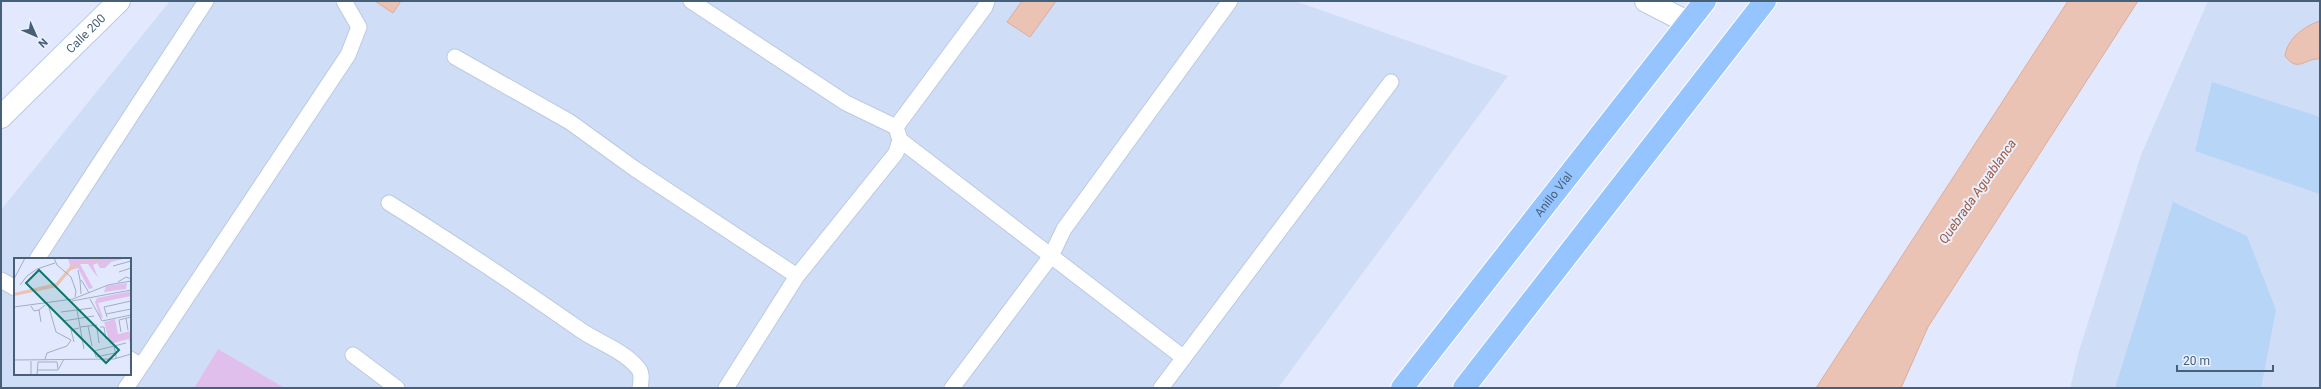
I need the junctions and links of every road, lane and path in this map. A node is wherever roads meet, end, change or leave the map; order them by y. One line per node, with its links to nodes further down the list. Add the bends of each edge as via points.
1 (119, 1): 13 (main road, Calle 200)
2 (206, 1): 17 (lane)
3 (344, 1): 23 (lane, via 359,27 348,55)
4 (691, 1): 14 (lane, via 846,103)
5 (987, 1): 14 (lane)
6 (1230, 1): 16 (lane, via 1064,229)
7 (1646, 1): 10 (main road)
8 (1705, 1): 10 (highway, Anillo Víal)
9 (1765, 1): 33 (highway)
10 (1687, 22): 32 (highway, Anillo Víal)
11 (455, 57): 18 (lane, via 570,122 635,169)
12 (1391, 82): 22 (lane)
13 (1, 117)
14 (898, 134): 16 (lane); 18 (lane, via 896,153)
15 (389, 203): 28 (lane, via 461,247 596,341 623,354 639,369 642,378)
16 (1051, 256): 22 (lane); 30 (lane)
17 (38, 258)
18 (797, 276): 29 (lane)
19 (1, 280): 20 (lane)
20 (14, 287)
21 (353, 355): 27 (lane)
22 (1184, 358): 31 (lane)
23 (135, 363): 24 (lane)
24 (131, 374)
25 (131, 375): 26 (lane)
26 (126, 388)
27 (397, 388)
28 (640, 388)
29 (726, 388)
30 (952, 388)
31 (1161, 388)
32 (1402, 388)
33 (1464, 388)

